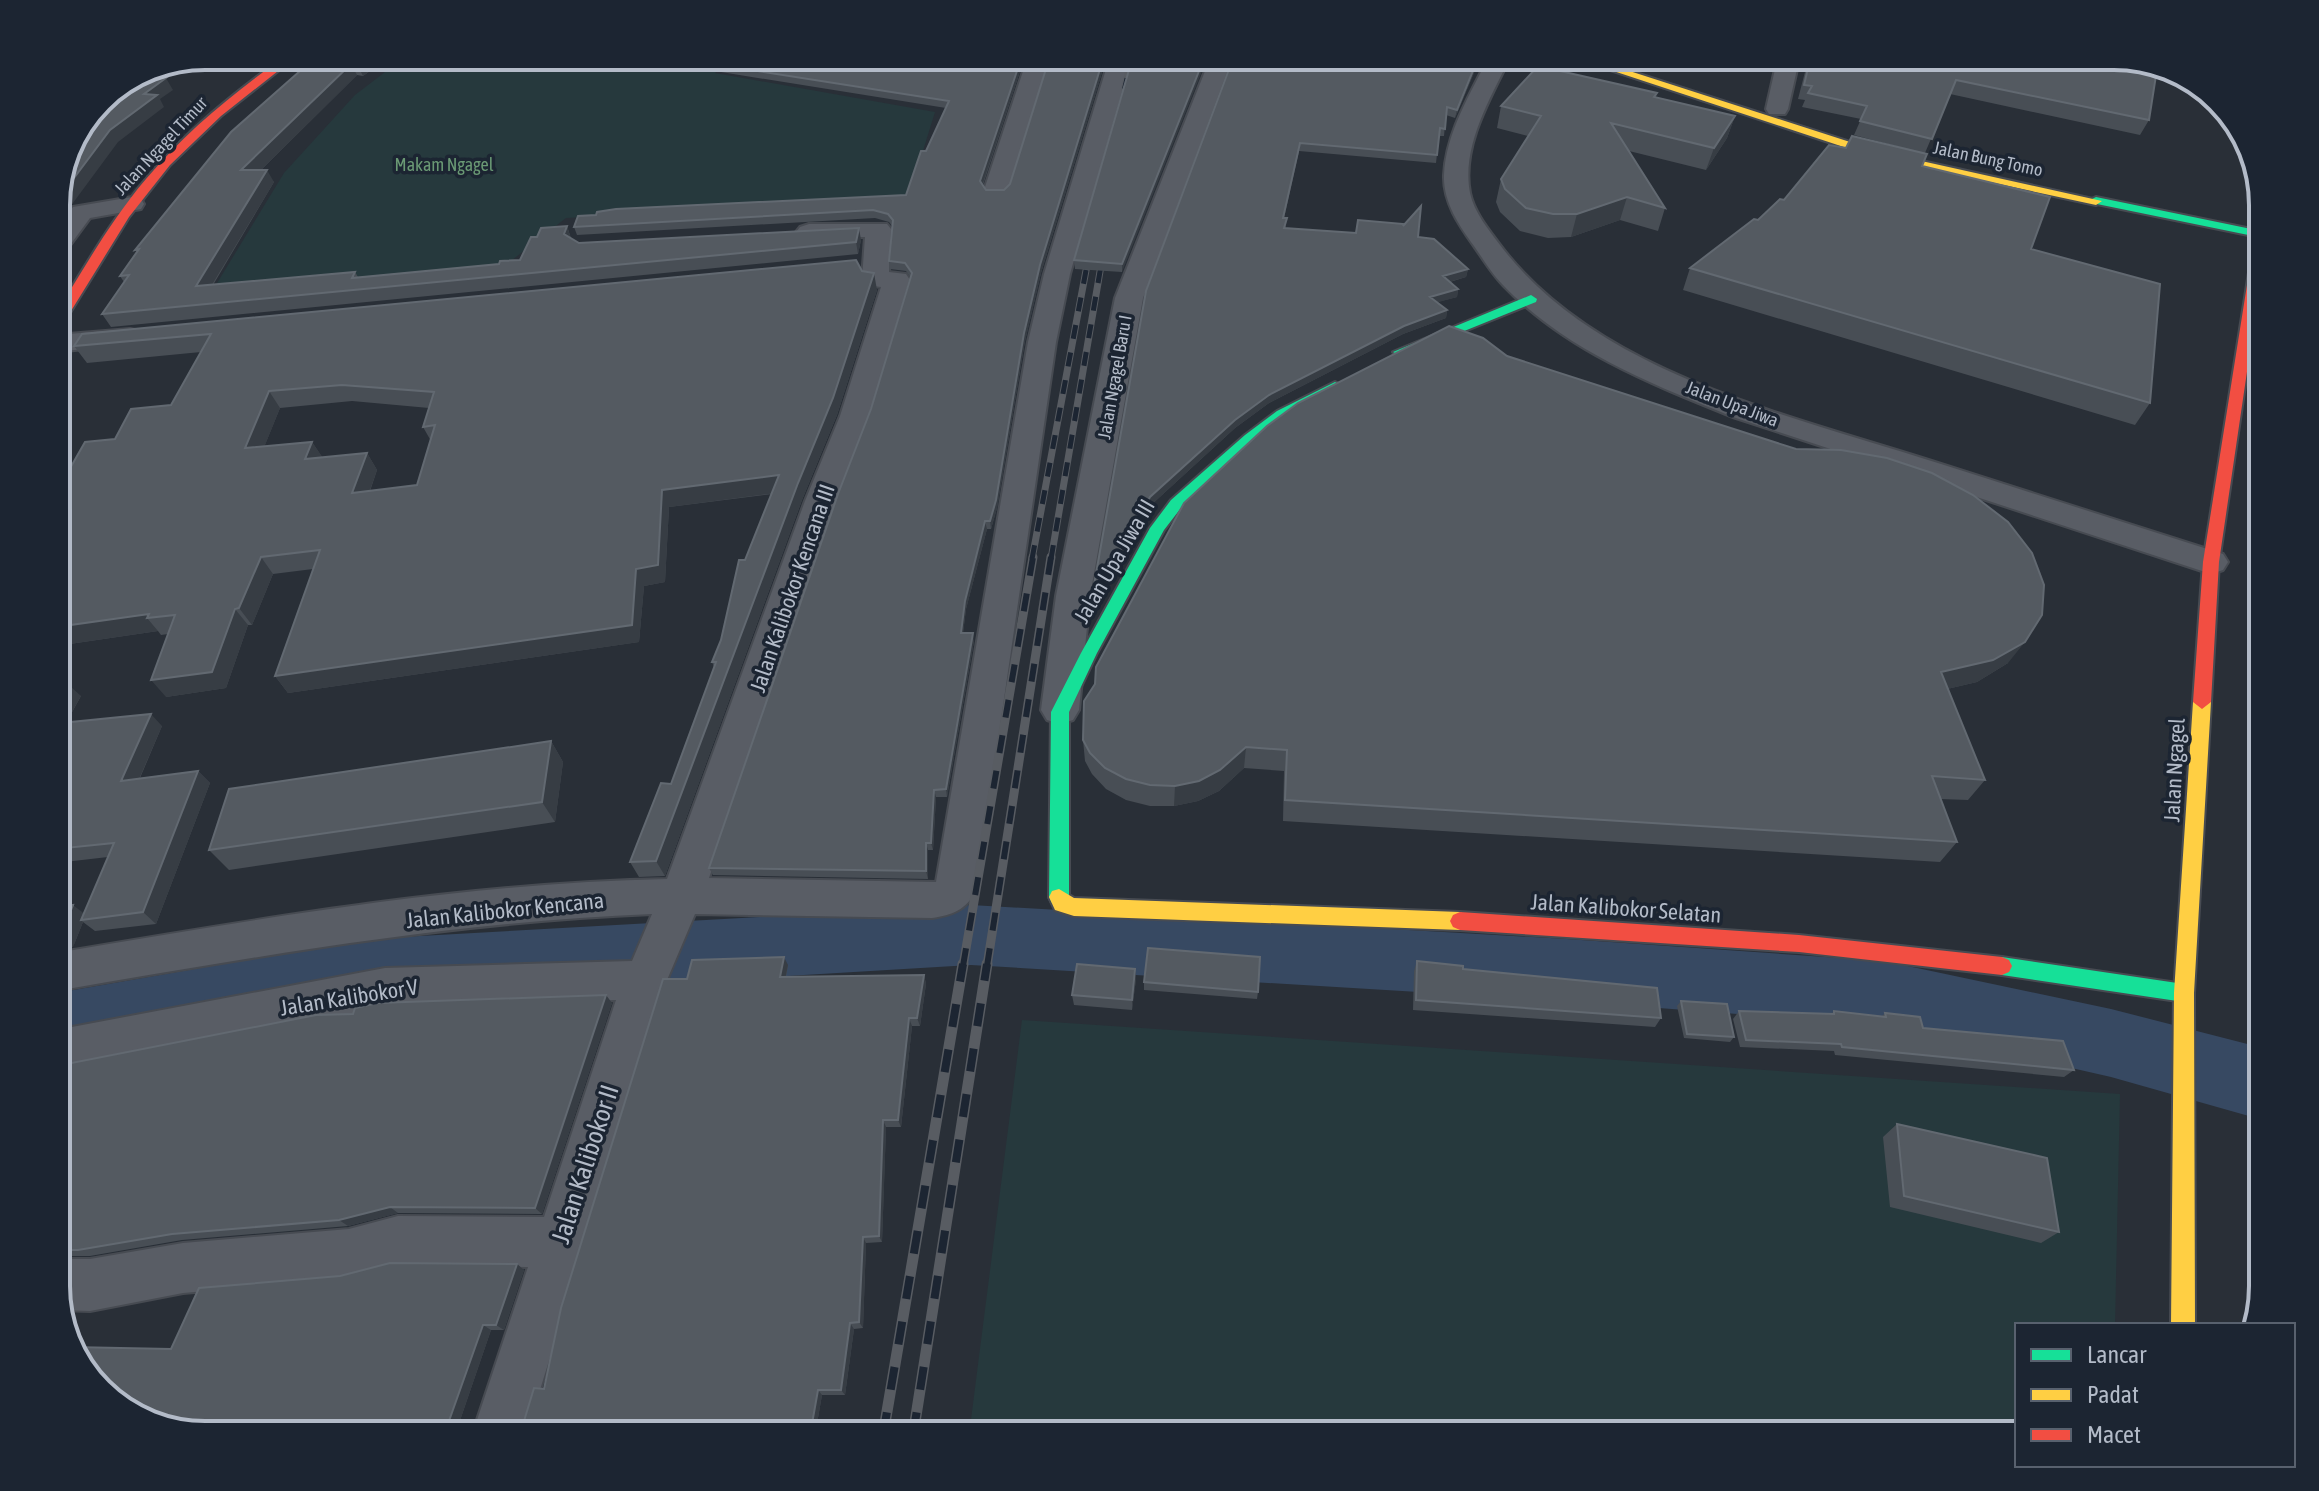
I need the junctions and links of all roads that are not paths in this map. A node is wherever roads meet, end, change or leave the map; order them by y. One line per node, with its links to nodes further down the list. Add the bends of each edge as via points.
1 (273, 70): 11 (main road, Jalan Ngagel Timur, via 212,118)
2 (1035, 70): 10 (street)
3 (1117, 70): 27 (street, Jalan Kalibokor Kencana, via 1042,342 955,891 932,900)
4 (1217, 70): 26 (street, Jalan Ngagel Baru I, via 1129,298 1073,596)
5 (1494, 70): 18 (street, Jalan Upa Jiwa, via 1462,144 1458,193 1485,247)
6 (1616, 70): 12 (main road, Jalan Bung Tomo, via 1878,155)
7 (1652, 70): 9 (main road, Jalan Bung Tomo)
8 (1786, 70): 9 (street)
9 (1777, 109): 13 (main road, Jalan Bung Tomo, via 1882,141)
10 (996, 190)
11 (132, 204): 14 (street, via 82,212); 19 (main road, Jalan Ngagel Timur)
12 (2249, 225)
13 (2249, 225)
14 (70, 228)
15 (784, 233): 17 (street, Jalan Kalibokor Kencana III, via 878,229)
16 (845, 266): 17 (street)
17 (885, 271): 27 (street, Jalan Kalibokor Kencana III, via 855,416)
18 (1531, 299): 23 (main road); 25 (street, Jalan Upa Jiwa, via 1618,354 1743,410)
19 (70, 302)
20 (2249, 318): 25 (main road, Jalan Ngagel)
21 (151, 335): 22 (street)
22 (70, 343)
23 (1383, 360)
24 (1358, 374): 26 (main road, Jalan Upa Jiwa III, via 1282,414 1176,504 1150,541)
25 (2211, 562): 31 (main road, Jalan Ngagel)
26 (1060, 712): 28 (main road, Jalan Upa Jiwa III)
27 (681, 897): 29 (street, Jalan Kalibokor II); 30 (street, Jalan Kalibokor Kencana, via 574,901 400,921)
28 (1062, 904): 31 (main road, Jalan Kalibokor Selatan, via 1382,916 1771,941 1917,954)
29 (652, 960): 32 (street, Jalan Kalibokor V, via 385,988); 33 (street, Jalan Kalibokor II)
30 (70, 970)
31 (2184, 993): 35 (main road, Jalan Ngagel)
32 (70, 1048)
33 (561, 1242): 34 (street, via 398,1241 349,1254 183,1268); 36 (street, Jalan Kalibokor II)
34 (70, 1284)
35 (2183, 1323)
36 (503, 1421)

